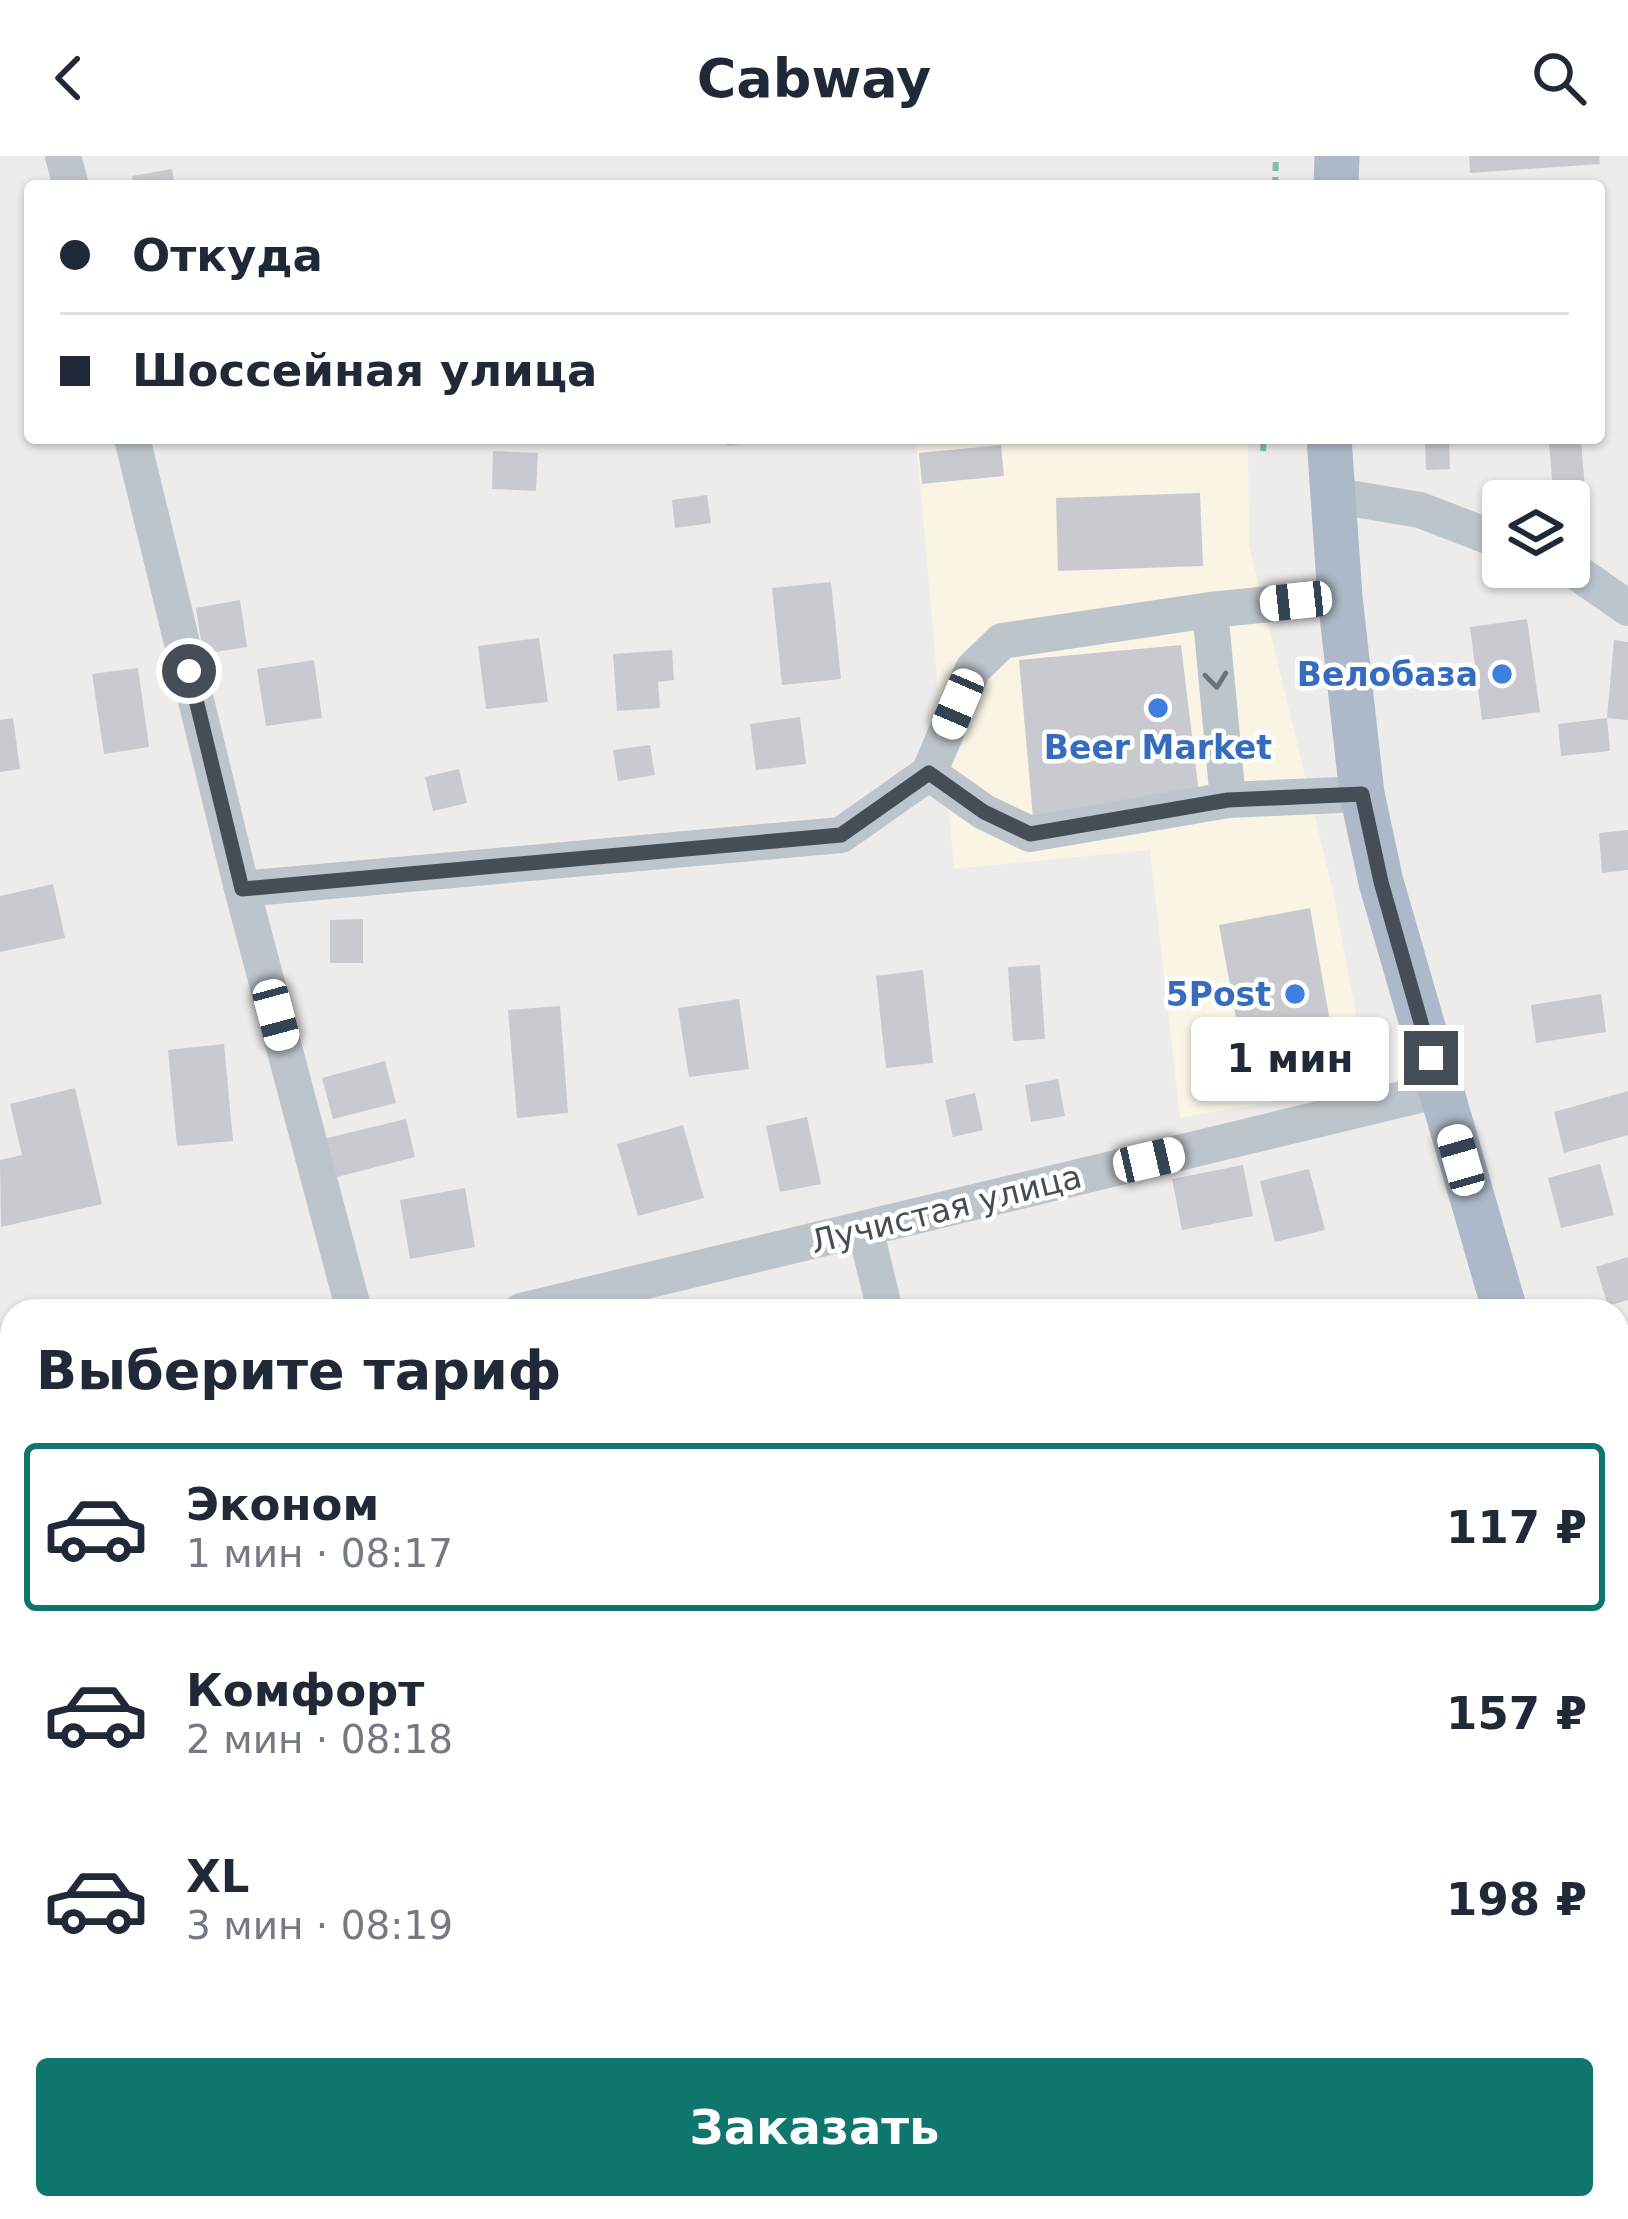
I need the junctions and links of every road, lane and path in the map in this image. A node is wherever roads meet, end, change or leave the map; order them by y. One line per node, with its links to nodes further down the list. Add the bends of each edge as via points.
1 (133, 444): 14 (street)
2 (1264, 444): 4 (path)
3 (1329, 444): 5 (main road)
4 (1264, 452)
5 (1331, 495): 6 (street, via 1420,510); 8 (main road)
6 (1482, 534)
7 (1590, 582): 9 (street)
8 (1340, 597): 10 (street); 12 (main road)
9 (1628, 608)
10 (1210, 610): 11 (street, via 1002,641 973,669); 13 (street, one-way to 13)
11 (929, 773): 13 (street, via 1030,834); 14 (street, via 841,835)
12 (1362, 794): 13 (street); 15 (main road)
13 (1228, 800)
14 (242, 889): 17 (street)
15 (1440, 1090): 16 (street, Лучистая улица); 20 (main road)
16 (865, 1228): 18 (street, Лучистая улица); 19 (street)
17 (351, 1299)
18 (571, 1299)
19 (882, 1299)
20 (1501, 1299)

